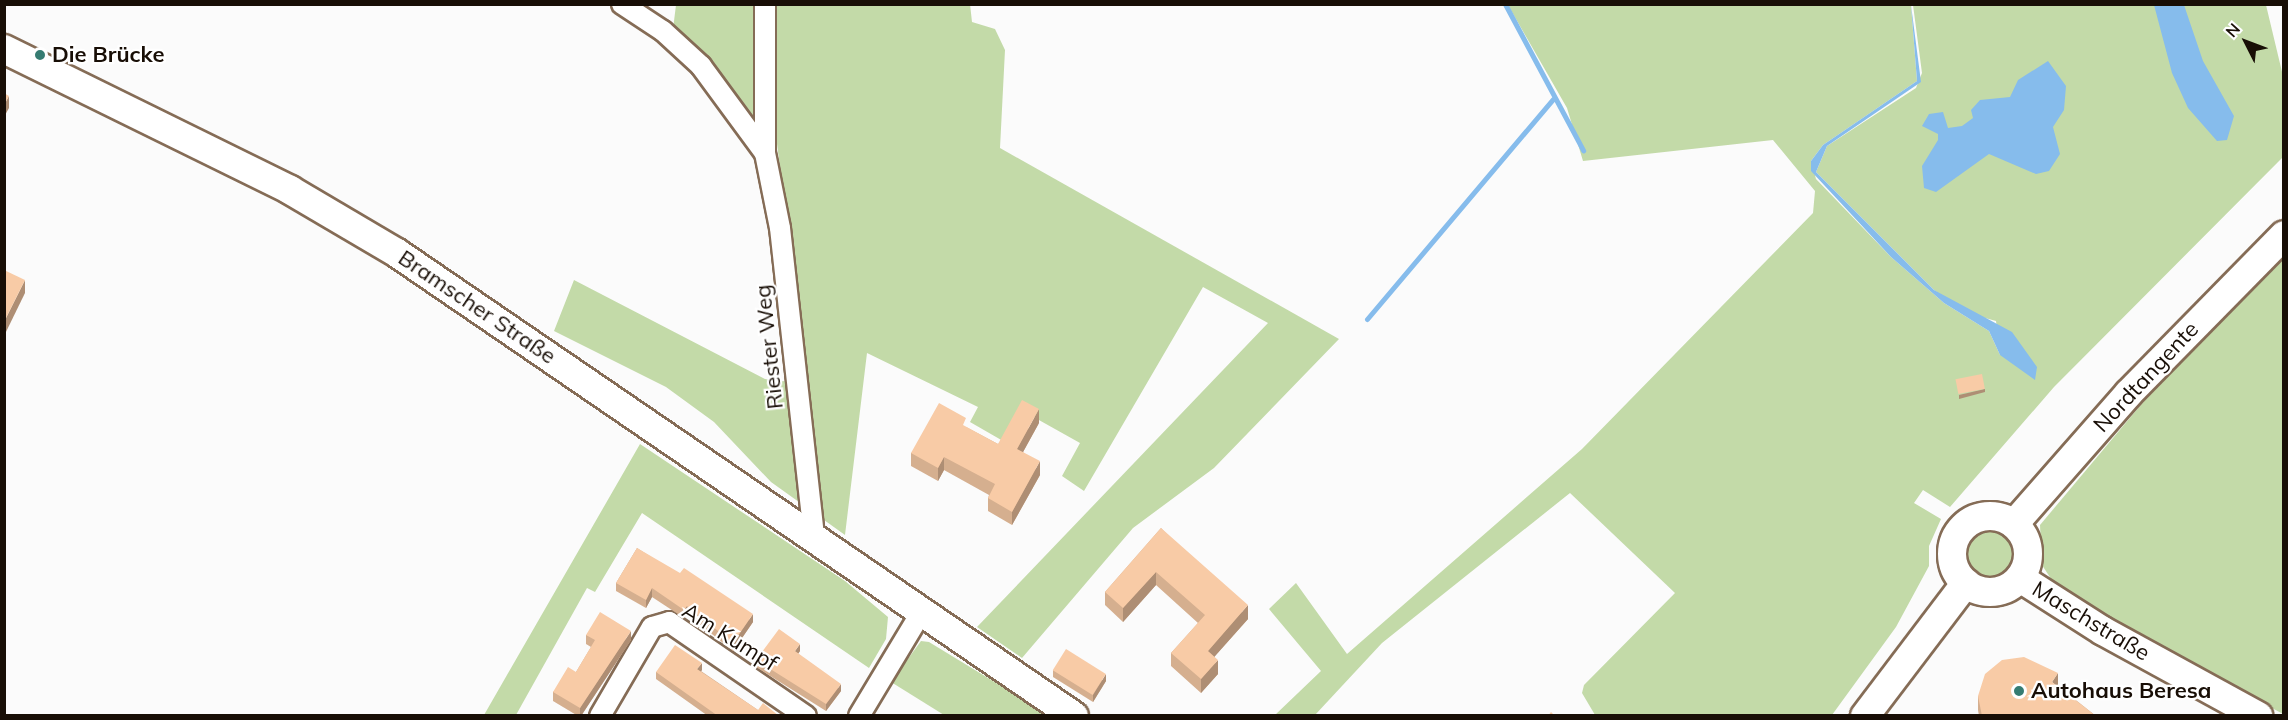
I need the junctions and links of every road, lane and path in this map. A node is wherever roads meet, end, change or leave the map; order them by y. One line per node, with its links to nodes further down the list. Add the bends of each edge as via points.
1 (622, 4): 4 (street, Riester Weg, via 663,31 701,66)
2 (765, 4): 4 (street, Riester Weg)
3 (4, 50): 7 (street, Bramscher Straße, via 290,190 397,253)
4 (765, 153): 7 (street, Riester Weg, via 780,228)
5 (2283, 235): 6 (street, Nordtangente, via 2128,393)
6 (2014, 525): 8 (street, via 2028,556); 9 (street, via 1993,516 1963,528 1952,556)
7 (814, 537): 10 (street, Bramscher Straße)
8 (2020, 578): 9 (street, via 1988,592); 16 (street, Maschstraße, via 2103,631)
9 (1966, 583): 15 (street)
10 (921, 612): 13 (street); 14 (street, Bramscher Straße)
11 (600, 716): 12 (street, Am Kumpf, via 652,627 669,622)
12 (806, 716)
13 (859, 716)
14 (1074, 716)
15 (1864, 716)
16 (2258, 716)

